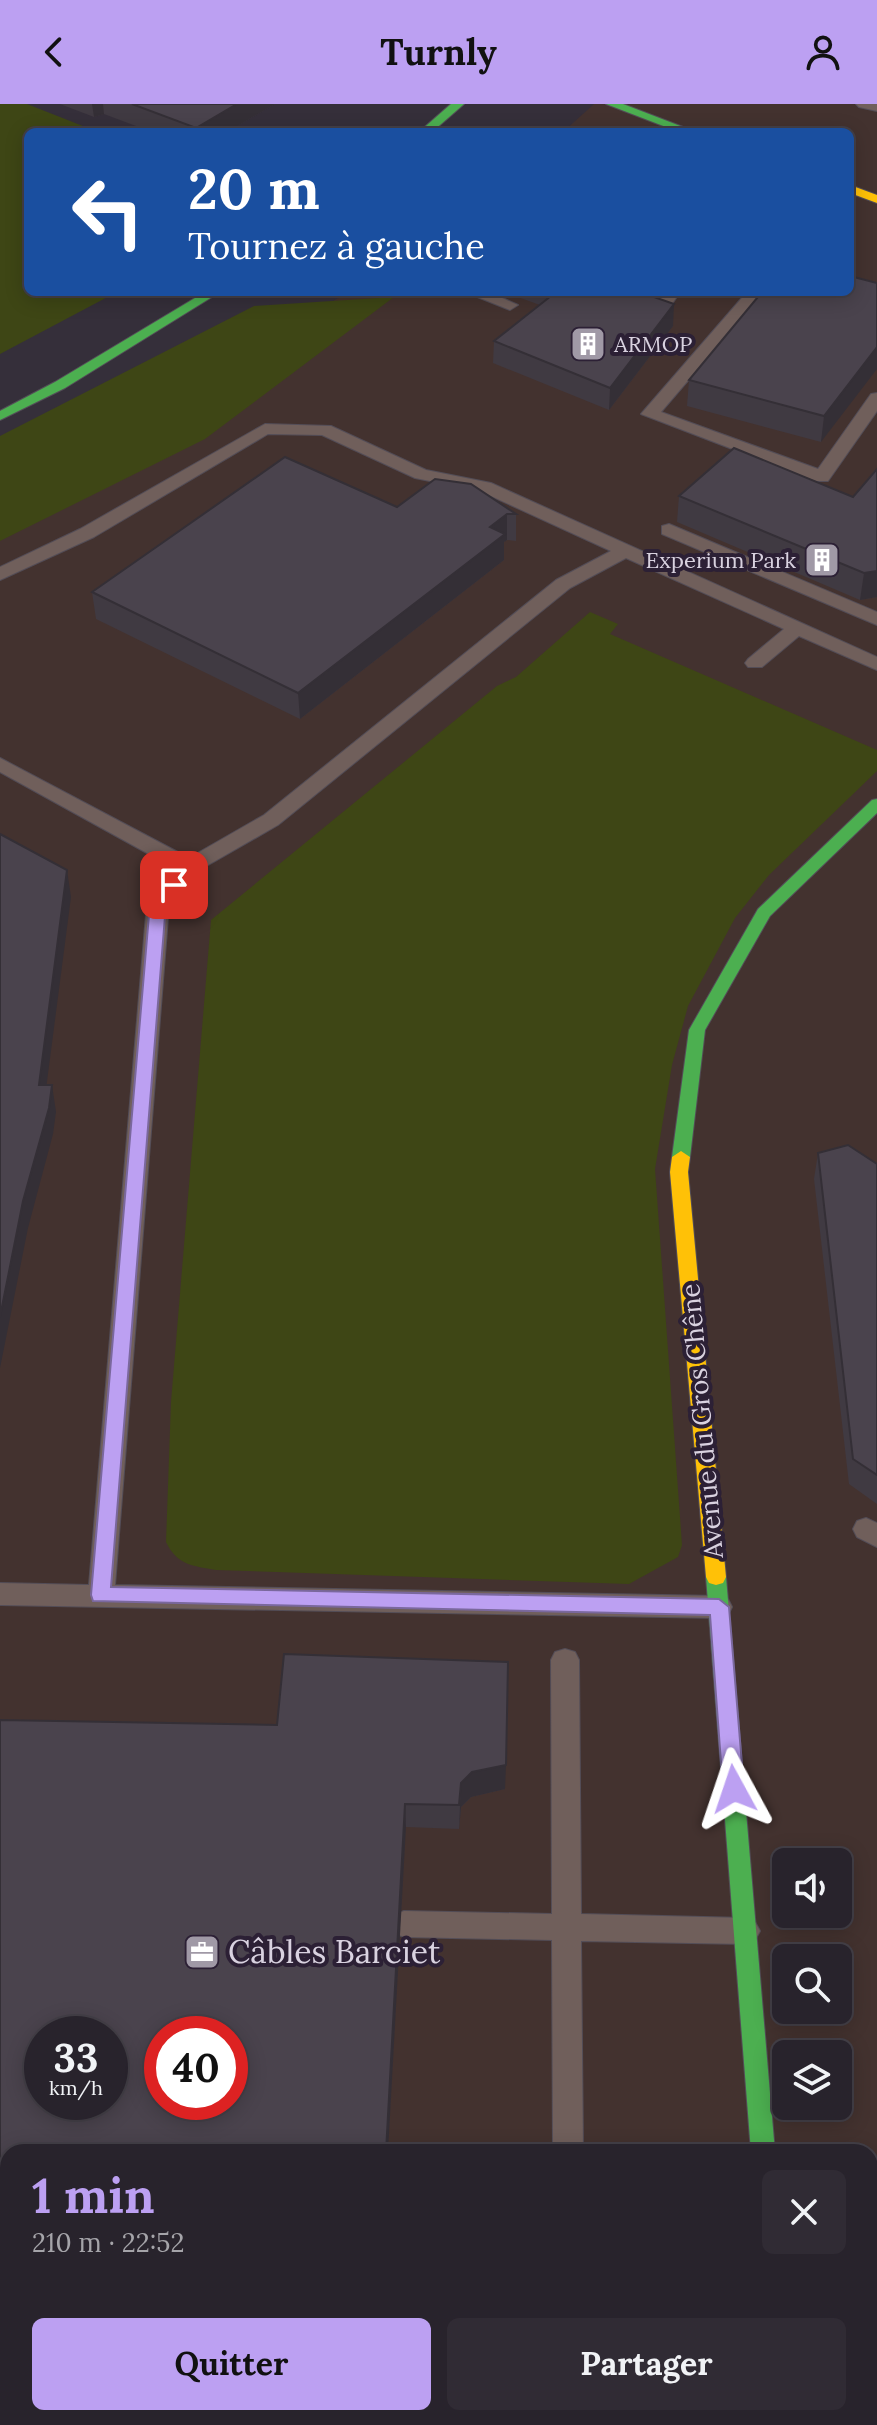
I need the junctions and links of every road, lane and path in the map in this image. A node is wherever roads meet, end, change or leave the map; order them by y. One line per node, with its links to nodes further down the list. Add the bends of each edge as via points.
1 (458, 104): 5 (street)
2 (612, 104): 6 (street)
3 (864, 104): 4 (lane)
4 (877, 106)
5 (430, 128)
6 (679, 128)
7 (854, 190): 8 (street)
8 (877, 199)
9 (207, 296): 16 (street)
10 (484, 296): 13 (lane)
11 (669, 296): 14 (lane)
12 (753, 296): 15 (lane, via 650,414 822,477)
13 (510, 305)
14 (658, 312)
15 (877, 398)
16 (0, 416)
17 (669, 530): 20 (lane)
18 (624, 551): 19 (lane, via 485,487 421,474 325,430 265,429 87,533); 21 (lane); 27 (lane, via 563,584 271,820)
19 (0, 574)
20 (877, 619)
21 (797, 628): 22 (lane); 23 (lane)
22 (874, 659)
23 (755, 663)
24 (0, 764): 27 (lane)
25 (877, 804): 26 (street, Avenue du Gros Chêne)
26 (868, 825): 30 (street, Avenue du Gros Chêne, via 764,913 697,1030 679,1172)
27 (189, 867): 29 (lane, via 158,903)
28 (0, 1594): 29 (lane)
29 (101, 1595): 30 (lane)
30 (719, 1607): 34 (street, Avenue du Gros Chêne)
31 (565, 1660): 33 (lane)
32 (404, 1924): 33 (lane)
33 (567, 1928): 34 (lane); 35 (lane)
34 (745, 1931): 36 (street, Avenue du Gros Chêne)
35 (568, 2144)
36 (762, 2144)

